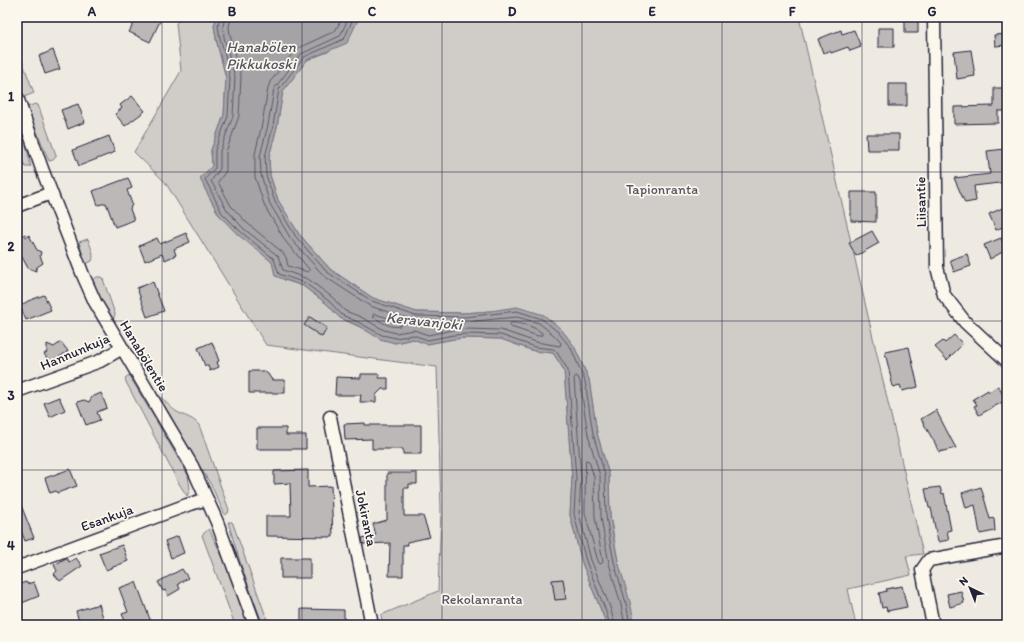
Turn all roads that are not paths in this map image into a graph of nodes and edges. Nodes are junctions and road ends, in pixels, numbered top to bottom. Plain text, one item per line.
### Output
1 (934, 17) edge
2 (17, 97) edge
3 (51, 193) junction
4 (17, 206) edge
5 (122, 348) junction
6 (1007, 361) edge
7 (17, 391) edge
8 (330, 417) dead end
9 (207, 499) junction
10 (1007, 546) edge
11 (17, 568) edge
12 (254, 625) edge
13 (372, 625) edge
14 (933, 625) edge

1 - 6 street, Liisantie
2 - 3 street, Hanabölentie
3 - 4 street
3 - 5 street, Hanabölentie
5 - 7 street, Hannunkuja
5 - 9 street, Hanabölentie
8 - 13 street, Jokiranta
9 - 11 street, Esankuja
9 - 12 street, Hanabölentie
10 - 14 street

